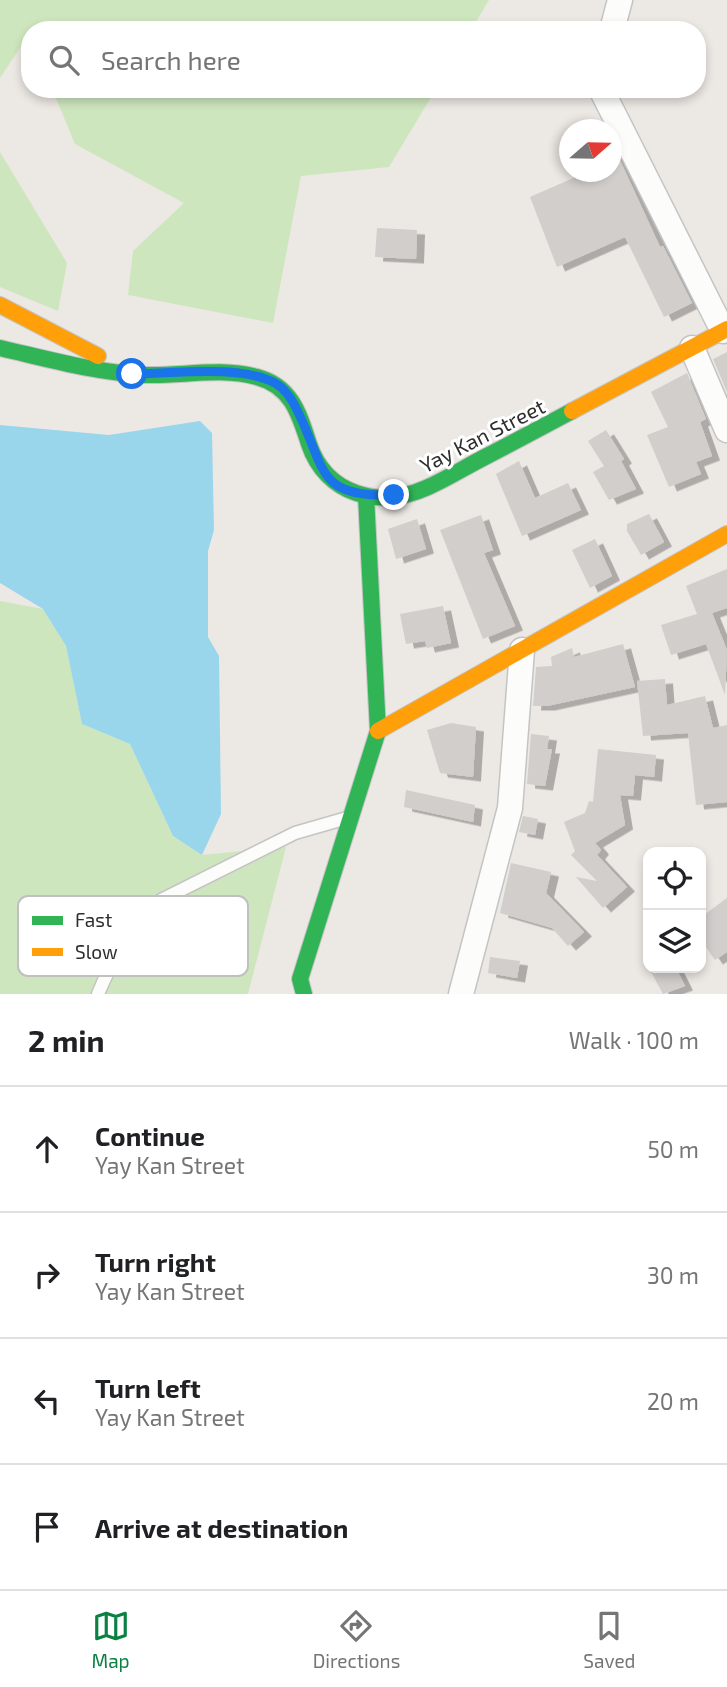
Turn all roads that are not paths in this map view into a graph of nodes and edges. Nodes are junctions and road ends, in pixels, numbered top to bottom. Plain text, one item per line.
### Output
1 (603, 0) edge
2 (620, 0) edge
3 (609, 21) edge
4 (614, 21) edge
5 (606, 98) edge
6 (0, 305) edge
7 (725, 330) edge
8 (0, 348) edge
9 (692, 348) junction
10 (132, 374) junction
11 (727, 430) edge
12 (366, 496) junction
13 (727, 534) edge
14 (522, 650) junction
15 (378, 731) junction
16 (351, 817) junction
17 (169, 896) edge
18 (106, 976) edge
19 (98, 994) edge
20 (303, 994) edge
21 (461, 994) edge

1 - 3 street
2 - 4 street
5 - 7 street
6 - 10 main road
7 - 9 main road, Yay Kan Street
8 - 10 main road, Yay Kan Street
9 - 11 street
9 - 12 main road, Yay Kan Street
10 - 12 main road, Yay Kan Street
12 - 15 main road
13 - 14 main road
14 - 15 main road
14 - 21 street
15 - 16 main road
16 - 17 lane
16 - 20 main road
18 - 19 lane

